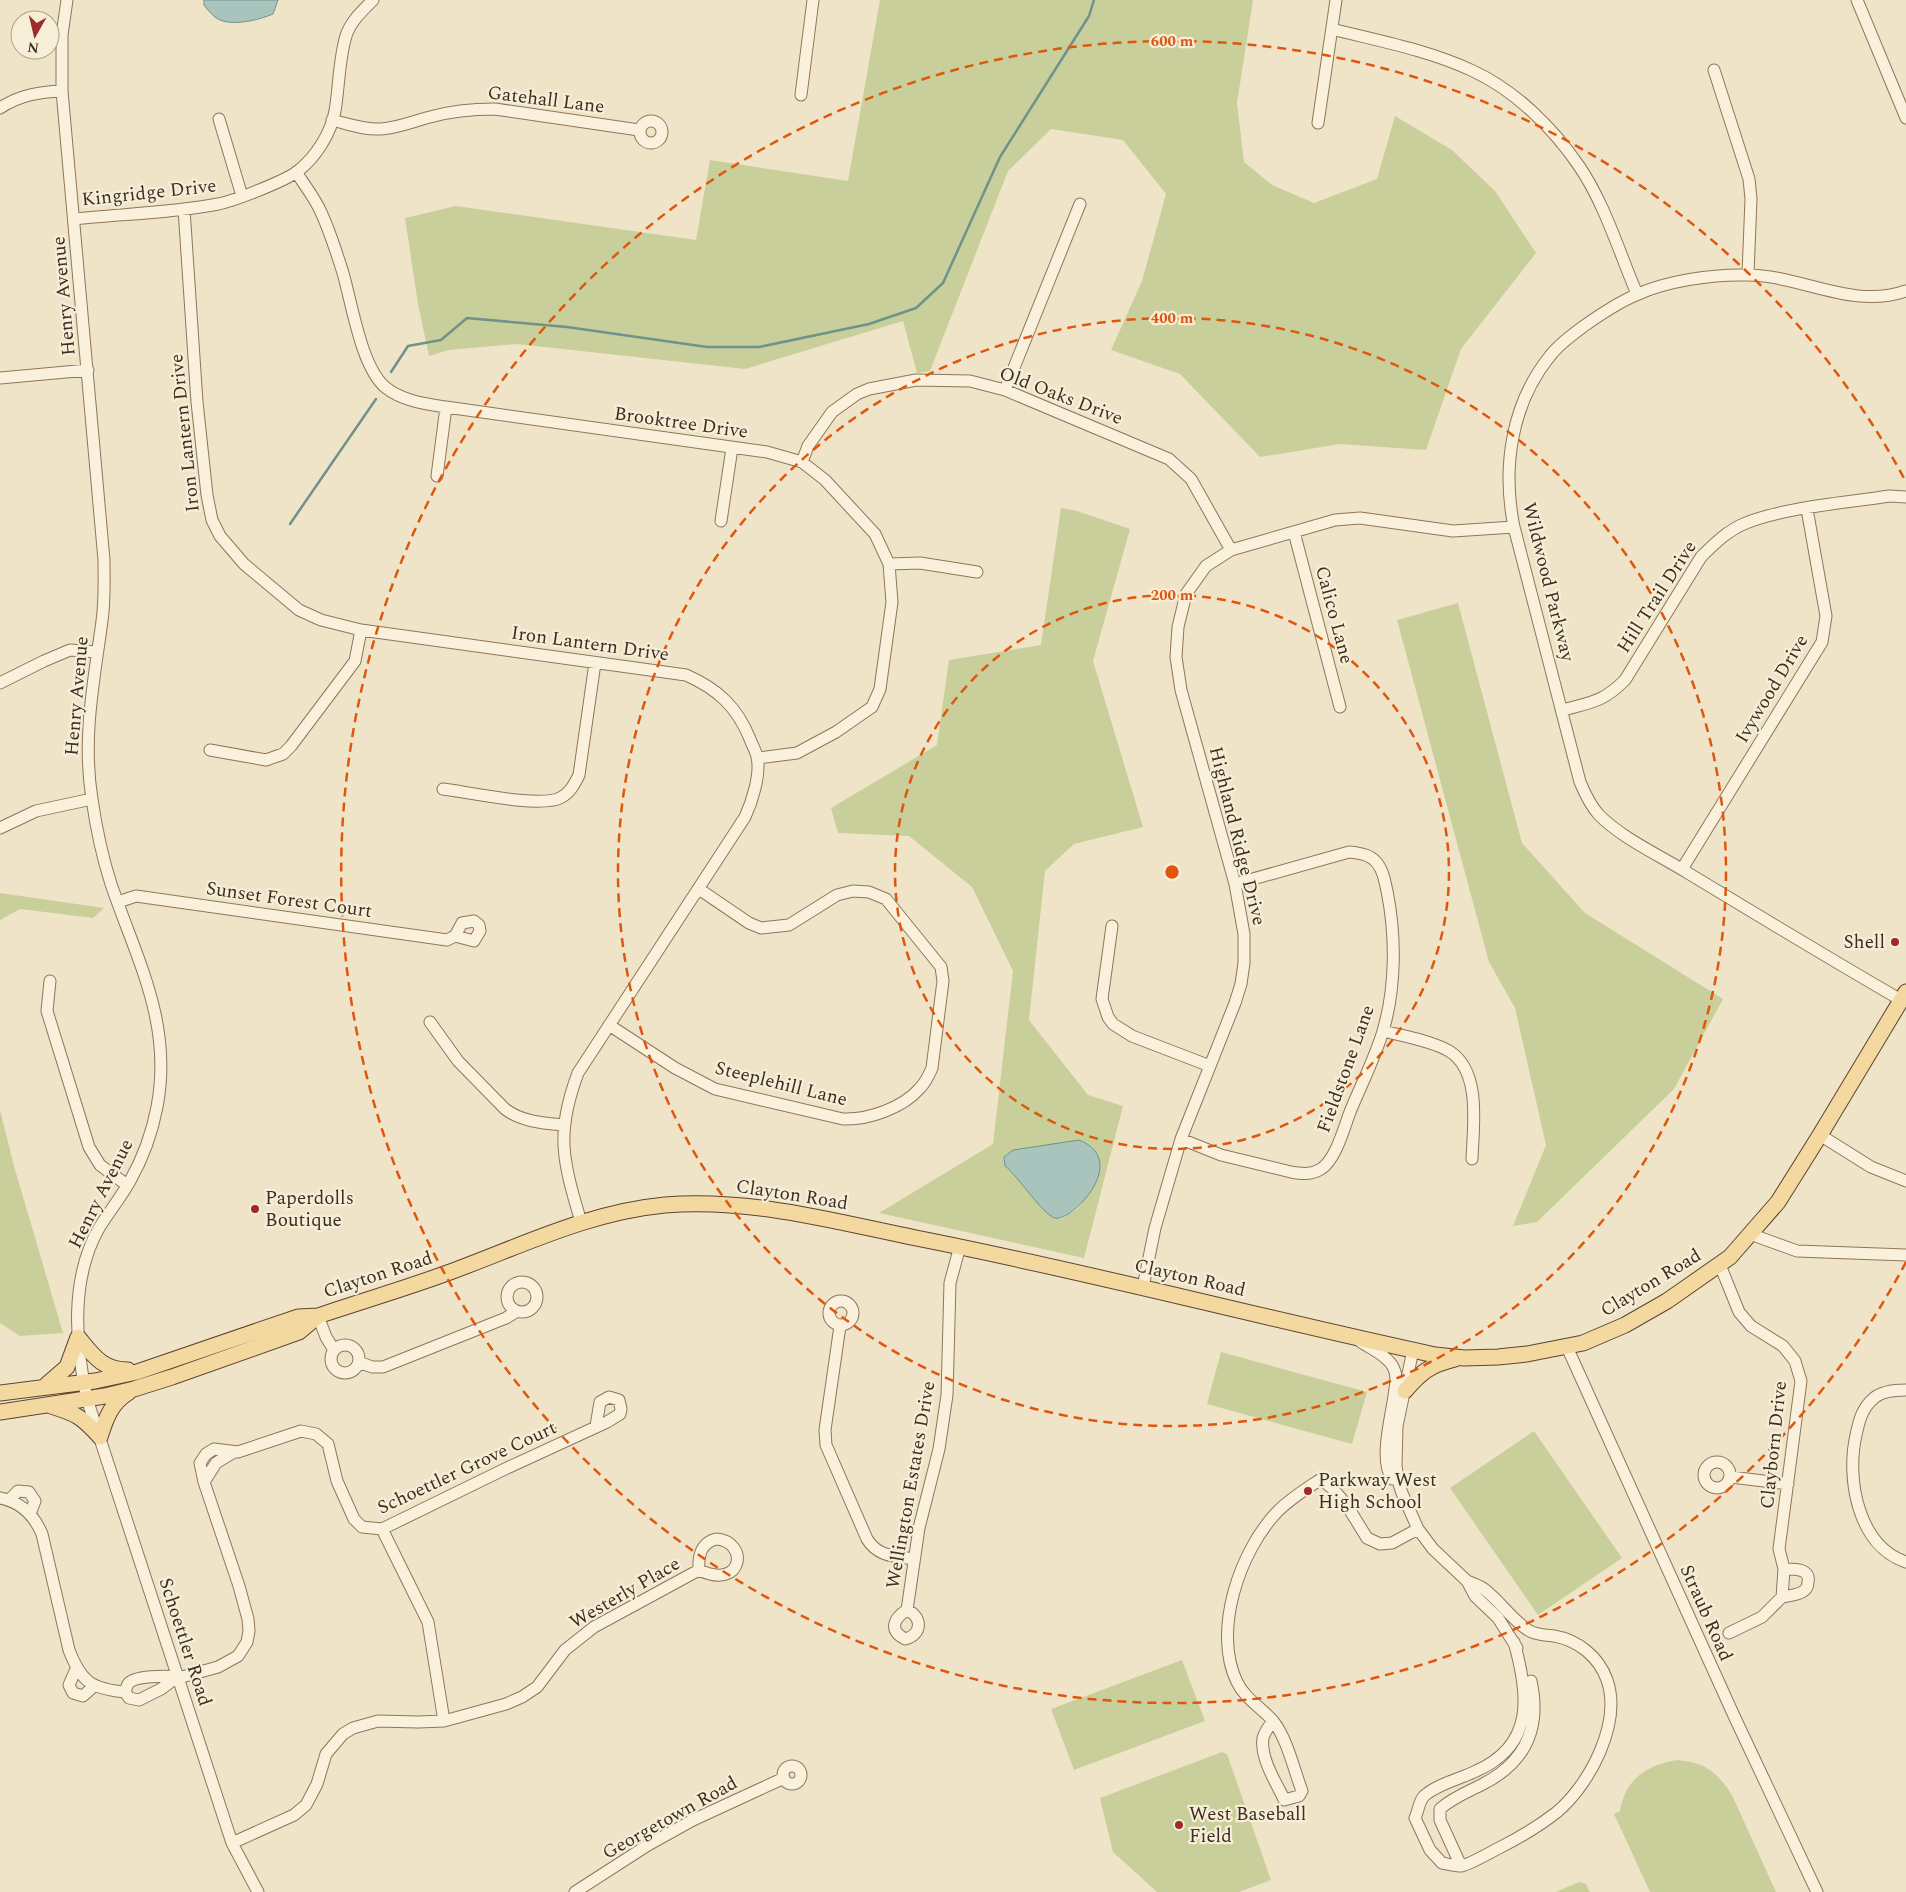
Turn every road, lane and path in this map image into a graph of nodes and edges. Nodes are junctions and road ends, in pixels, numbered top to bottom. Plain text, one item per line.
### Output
1 (66, 0) edge
2 (373, 0) edge
3 (810, 0) edge
4 (1336, 0) edge
5 (1857, 0) edge
6 (1332, 29) junction
7 (1714, 70) dead end
8 (62, 91) junction
9 (800, 95) dead end
10 (0, 108) edge
11 (1906, 118) edge
12 (219, 119) dead end
13 (332, 120) junction
14 (1318, 123) dead end
15 (639, 130) dead end
16 (296, 172) junction
17 (242, 196) junction
18 (1080, 204) dead end
19 (184, 210) junction
20 (74, 219) junction
21 (1748, 274) junction
22 (1906, 291) edge
23 (1637, 294) junction
24 (88, 370) junction
25 (0, 378) edge
26 (1005, 390) junction
27 (446, 407) junction
28 (732, 448) junction
29 (802, 462) junction
30 (437, 476) dead end
31 (1906, 497) edge
32 (1807, 509) junction
33 (721, 520) dead end
34 (1514, 527) junction
35 (1294, 532) junction
36 (1230, 550) junction
37 (888, 564) junction
38 (977, 572) dead end
39 (361, 630) junction
40 (97, 652) junction
41 (595, 663) junction
42 (0, 682) edge
43 (1340, 707) dead end
44 (1563, 710) junction
45 (210, 750) dead end
46 (758, 758) junction
47 (443, 788) dead end
48 (92, 799) junction
49 (0, 831) edge
50 (1682, 869) junction
51 (1235, 884) junction
52 (699, 889) junction
53 (118, 902) junction
54 (1112, 926) dead end
55 (455, 936) dead end
56 (50, 981) dead end
57 (1904, 996) edge
58 (430, 1022) dead end
59 (609, 1025) junction
60 (1383, 1031) junction
61 (1210, 1066) junction
62 (564, 1125) junction
63 (1820, 1135) junction
64 (1181, 1139) junction
65 (1472, 1159) dead end
66 (1906, 1181) edge
67 (128, 1185) junction
68 (581, 1222) junction
69 (1750, 1234) junction
70 (960, 1246) junction
71 (1906, 1255) edge
72 (1720, 1264) junction
73 (1143, 1287) junction
74 (517, 1311) dead end
75 (318, 1316) junction
76 (840, 1326) dead end
77 (1353, 1336) junction
78 (78, 1337) junction
79 (1567, 1347) junction
80 (334, 1350) junction
81 (1413, 1350) junction
82 (1463, 1358) junction
83 (359, 1362) junction
84 (137, 1372) junction
85 (84, 1383) junction
86 (44, 1387) junction
87 (134, 1389) junction
88 (1906, 1390) edge
89 (1405, 1391) junction
90 (0, 1393) edge
91 (87, 1398) junction
92 (47, 1405) junction
93 (0, 1412) edge
94 (596, 1426) dead end
95 (100, 1437) junction
96 (1731, 1477) dead end
97 (1788, 1484) junction
98 (1402, 1493) junction
99 (4, 1499) edge
100 (30, 1514) junction
101 (382, 1529) junction
102 (1418, 1529) junction
103 (914, 1560) junction
104 (1906, 1562) edge
105 (1784, 1569) junction
106 (699, 1570) dead end
107 (1467, 1581) junction
108 (1782, 1597) junction
109 (907, 1610) dead end
110 (1729, 1633) dead end
111 (1514, 1642) junction
112 (76, 1669) junction
113 (178, 1677) junction
114 (94, 1686) junction
115 (125, 1692) junction
116 (444, 1721) junction
117 (1273, 1721) junction
118 (784, 1778) dead end
119 (232, 1843) junction
120 (1461, 1866) junction
121 (258, 1892) edge
122 (575, 1892) edge
123 (1817, 1892) edge

1 - 8 street, Henry Avenue
2 - 13 street, Kingridge Drive
3 - 9 street
4 - 6 street
5 - 11 street
6 - 14 street
6 - 23 street
7 - 21 street
8 - 10 street
8 - 20 street, Henry Avenue
12 - 17 street
13 - 15 street, Gatehall Lane
13 - 16 street, Kingridge Drive
16 - 17 street, Kingridge Drive
16 - 27 street, Brooktree Drive
17 - 19 street, Kingridge Drive
18 - 26 street
19 - 20 street, Kingridge Drive
19 - 39 street, Iron Lantern Drive
20 - 24 street, Henry Avenue
21 - 22 street, Wildwood Parkway
21 - 23 street, Wildwood Parkway
23 - 34 street, Wildwood Parkway
24 - 25 street
24 - 40 street, Henry Avenue
26 - 29 street, Old Oaks Drive
26 - 36 street, Old Oaks Drive
27 - 28 street, Brooktree Drive
27 - 30 street
28 - 29 street, Brooktree Drive
28 - 33 street
29 - 37 street, Brooktree Drive
31 - 32 street, Hill Trail Drive
32 - 44 street, Hill Trail Drive
32 - 50 street, Ivywood Drive
34 - 35 street, Highland Ridge Drive
34 - 44 street, Wildwood Parkway
35 - 36 street, Highland Ridge Drive
35 - 43 street, Calico Lane
36 - 51 street, Highland Ridge Drive
37 - 38 street
37 - 46 street, Brooktree Drive
39 - 41 street, Iron Lantern Drive
39 - 45 street
40 - 42 street
40 - 48 street, Henry Avenue
41 - 46 street, Iron Lantern Drive
41 - 47 street
44 - 50 street, Wildwood Parkway
46 - 52 street, Iron Lantern Drive
48 - 49 street
48 - 53 street, Henry Avenue
50 - 57 street, Wildwood Parkway
51 - 60 street, Fieldstone Lane
51 - 61 street, Highland Ridge Drive
52 - 59 street, Iron Lantern Drive
52 - 59 street, Steeplehill Lane
53 - 55 street, Sunset Forest Court
53 - 67 street, Henry Avenue
54 - 61 street
56 - 67 street
57 - 63 main road, Clayton Road
58 - 62 street
59 - 62 street, Iron Lantern Drive
60 - 64 street, Fieldstone Lane
60 - 65 street
61 - 64 street, Highland Ridge Drive
62 - 68 street, Iron Lantern Drive
63 - 66 street
63 - 69 main road, Clayton Road
64 - 73 street, Highland Ridge Drive
67 - 78 street, Henry Avenue
68 - 70 main road, Clayton Road
68 - 75 main road, Clayton Road
69 - 71 street
69 - 72 main road, Clayton Road
70 - 73 main road, Clayton Road
70 - 103 street, Wellington Estates Drive
72 - 79 main road, Clayton Road
72 - 97 street, Clayborn Drive
73 - 77 main road, Clayton Road
74 - 83 street
75 - 80 street
75 - 84 main road, Clayton Road
75 - 87 main road, Clayton Road
76 - 103 street
77 - 81 main road, Clayton Road
77 - 98 street
78 - 84 main road
78 - 85 street, Henry Avenue
78 - 86 main road
79 - 82 main road, Clayton Road
79 - 123 street, Straub Road
80 - 83 street
80 - 83 street
81 - 82 main road, Clayton Road
81 - 89 street
82 - 89 main road
84 - 85 main road, Clayton Road
85 - 86 main road, Clayton Road
85 - 91 street, Henry Avenue
86 - 90 main road, Clayton Road
87 - 91 main road, Clayton Road
87 - 95 main road
88 - 104 street
89 - 98 street
91 - 92 main road, Clayton Road
91 - 95 street, Schoettler Road
92 - 93 main road, Clayton Road
92 - 95 main road
94 - 101 street, Schoettler Grove Court
95 - 113 street, Schoettler Road
96 - 97 street
97 - 105 street, Clayborn Drive
98 - 102 street
99 - 100 street
99 - 100 street
100 - 112 street
101 - 113 street, Schoettler Grove Court
101 - 116 street
102 - 107 street
102 - 117 street
103 - 109 street, Wellington Estates Drive
105 - 108 street, Clayborn Drive
105 - 108 street
106 - 116 street, Westerly Place
107 - 111 street
107 - 120 street
108 - 110 street
111 - 120 street
111 - 120 street
112 - 114 street
112 - 114 street
113 - 115 street
113 - 115 street
113 - 119 street, Schoettler Road
114 - 115 street
116 - 119 street, Westerly Place
117 - 117 street
118 - 122 street, Georgetown Road
119 - 121 street, Schoettler Road

